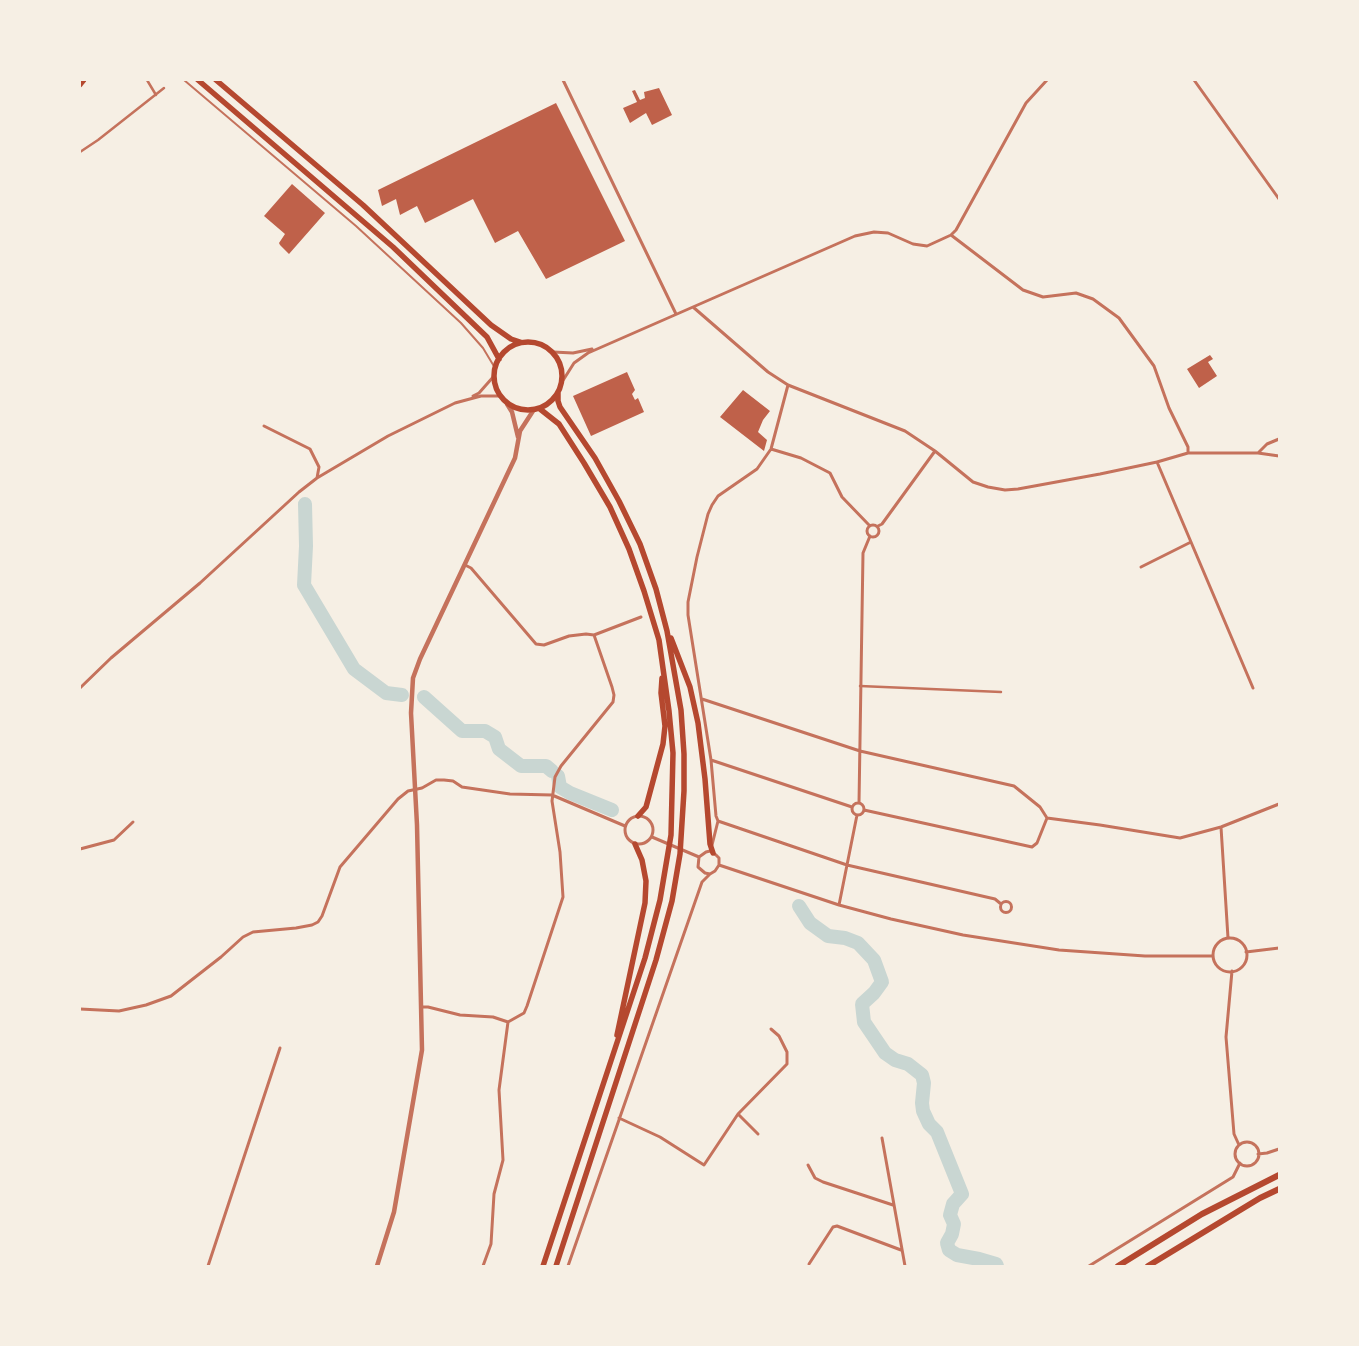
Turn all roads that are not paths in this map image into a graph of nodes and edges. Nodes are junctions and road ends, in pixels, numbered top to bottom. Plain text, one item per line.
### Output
1 (84, 80) edge
2 (147, 80) edge
3 (184, 80) edge
4 (198, 80) edge
5 (216, 80) edge
6 (563, 80) edge
7 (1047, 80) edge
8 (1194, 80) edge
9 (80, 85) edge
10 (164, 88) dead end
11 (156, 94) junction
12 (80, 152) edge
13 (1279, 199) edge
14 (951, 235) junction
15 (693, 307) junction
16 (676, 314) junction
17 (520, 342) junction
18 (598, 348) junction
19 (553, 352) junction
20 (499, 359) junction
21 (495, 368) junction
22 (494, 376) junction
23 (562, 382) junction
24 (788, 385) junction
25 (558, 392) junction
26 (499, 396) junction
27 (471, 398) junction
28 (507, 404) junction
29 (536, 410) junction
30 (264, 426) dead end
31 (518, 438) junction
32 (1279, 439) edge
33 (770, 450) junction
34 (935, 451) junction
35 (1188, 453) junction
36 (1258, 453) junction
37 (1279, 456) edge
38 (1157, 462) junction
39 (317, 478) junction
40 (870, 525) junction
41 (878, 526) junction
42 (870, 536) junction
43 (1191, 542) junction
44 (464, 564) junction
45 (1141, 567) dead end
46 (642, 618) dead end
47 (667, 631) junction
48 (594, 635) junction
49 (663, 666) junction
50 (860, 686) junction
51 (80, 688) edge
52 (1253, 688) dead end
53 (1002, 692) dead end
54 (702, 699) junction
55 (860, 751) junction
56 (711, 760) junction
57 (415, 789) junction
58 (552, 795) junction
59 (859, 803) junction
60 (1279, 804) edge
61 (852, 807) junction
62 (864, 810) junction
63 (857, 815) junction
64 (638, 816) junction
65 (1047, 818) junction
66 (718, 821) junction
67 (133, 822) dead end
68 (625, 826) junction
69 (1221, 827) junction
70 (652, 837) junction
71 (635, 844) junction
72 (80, 849) edge
73 (712, 850) junction
74 (699, 857) junction
75 (719, 865) junction
76 (847, 866) junction
77 (710, 874) junction
78 (1001, 904) dead end
79 (839, 905) junction
80 (1228, 938) junction
81 (1279, 948) edge
82 (1246, 952) junction
83 (1213, 956) junction
84 (1232, 971) junction
85 (421, 1007) junction
86 (80, 1009) edge
87 (508, 1022) junction
88 (771, 1029) dead end
89 (280, 1048) dead end
90 (613, 1056) junction
91 (738, 1114) junction
92 (619, 1118) junction
93 (758, 1134) dead end
94 (882, 1138) dead end
95 (1239, 1145) junction
96 (1279, 1149) edge
97 (1258, 1154) junction
98 (1240, 1163) junction
99 (808, 1165) dead end
100 (1279, 1175) edge
101 (1279, 1189) edge
102 (893, 1205) junction
103 (901, 1251) junction
104 (810, 1264) dead end
105 (208, 1266) edge
106 (377, 1266) edge
107 (483, 1266) edge
108 (543, 1266) edge
109 (556, 1266) edge
110 (568, 1266) edge
111 (905, 1266) edge
112 (1089, 1266) edge
113 (1118, 1266) edge
114 (1148, 1266) edge

1 - 9 main road
2 - 11 street
3 - 21 lane
4 - 20 highway
5 - 17 highway
6 - 16 street
7 - 14 street
8 - 13 street
10 - 11 street
11 - 12 street
14 - 15 street
14 - 35 street
15 - 16 street
15 - 24 street
16 - 18 street
17 - 19 highway
17 - 20 highway
18 - 19 street
18 - 23 street
19 - 23 highway
20 - 21 highway
21 - 22 highway
22 - 26 highway
22 - 27 street
23 - 25 highway
24 - 33 street
24 - 34 street
25 - 29 highway
25 - 47 highway
26 - 27 street
26 - 28 highway
27 - 39 street
28 - 29 highway
28 - 31 street
29 - 31 street
29 - 49 highway
30 - 39 street
31 - 44 street
32 - 36 street
33 - 40 street
33 - 54 street
34 - 38 street
34 - 41 street
35 - 36 street
35 - 38 street
36 - 37 street
38 - 43 street
39 - 51 street
40 - 41 street
40 - 42 street
41 - 42 street
42 - 50 street
43 - 45 street
43 - 52 street
44 - 48 street
44 - 57 street
46 - 48 street
47 - 73 highway
47 - 109 highway
48 - 58 street
49 - 64 highway
49 - 90 highway
50 - 53 street
50 - 55 street
54 - 55 street
54 - 56 street
55 - 59 street
55 - 65 street
56 - 61 street
56 - 66 street
57 - 58 street
57 - 85 street
57 - 86 street
58 - 68 street
58 - 87 street
59 - 61 street
59 - 62 street
60 - 69 street
61 - 63 street
62 - 63 street
62 - 65 street
63 - 76 street
64 - 68 street
64 - 70 street
65 - 69 street
66 - 73 street
66 - 76 street
67 - 72 street
68 - 71 street
69 - 80 street
70 - 71 street
70 - 74 street
71 - 90 highway
73 - 74 street
73 - 75 street
74 - 77 street
75 - 77 street
75 - 79 street
76 - 78 street
76 - 79 street
77 - 92 street
79 - 83 street
80 - 82 street
80 - 83 street
81 - 82 street
82 - 84 street
83 - 84 street
84 - 95 street
85 - 87 street
85 - 106 street
87 - 107 street
88 - 91 street
89 - 105 street
90 - 108 highway
91 - 92 street
91 - 93 street
92 - 110 street
94 - 102 street
95 - 97 street
95 - 98 street
96 - 97 street
97 - 98 street
98 - 112 street
99 - 102 street
100 - 113 highway
101 - 114 highway
102 - 103 street
103 - 104 street
103 - 111 street

